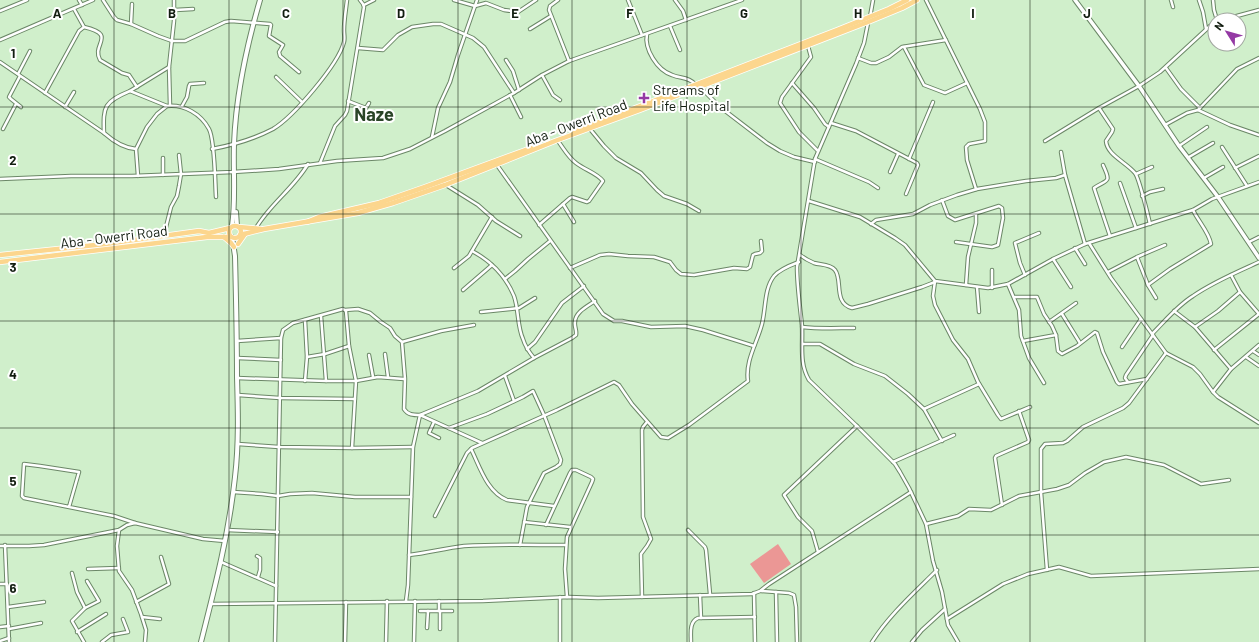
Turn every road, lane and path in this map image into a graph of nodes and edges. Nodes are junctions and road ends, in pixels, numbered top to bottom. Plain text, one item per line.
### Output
1 (27, 0) edge
2 (79, 0) edge
3 (93, 0) edge
4 (103, 0) edge
5 (174, 0) edge
6 (260, 0) edge
7 (346, 0) edge
8 (360, 0) edge
9 (374, 0) edge
10 (454, 0) edge
11 (477, 0) edge
12 (536, 0) edge
13 (558, 0) edge
14 (628, 0) edge
15 (675, 0) edge
16 (742, 0) edge
17 (873, 0) edge
18 (908, 0) edge
19 (917, 0) edge
20 (926, 0) edge
21 (1076, 0) edge
22 (1171, 0) edge
23 (1199, 0) edge
24 (1213, 0) edge
25 (484, 1) edge
26 (132, 4) dead end
27 (82, 5) junction
28 (364, 5) junction
29 (475, 6) junction
30 (1173, 7) dead end
31 (74, 8) junction
32 (192, 9) dead end
33 (175, 10) junction
34 (1258, 10) edge
35 (0, 11) edge
36 (1215, 12) edge
37 (1247, 13) edge
38 (1259, 15) edge
39 (551, 16) junction
40 (870, 17) junction
41 (686, 20) junction
42 (253, 22) junction
43 (868, 22) junction
44 (132, 24) junction
45 (670, 26) junction
46 (84, 27) junction
47 (530, 29) dead end
48 (1206, 30) joint
49 (647, 33) junction
50 (465, 34) junction
51 (642, 35) junction
52 (0, 40) edge
53 (946, 40) junction
54 (172, 41) junction
55 (808, 46) junction
56 (904, 47) junction
57 (358, 48) junction
58 (680, 50) dead end
59 (30, 51) dead end
60 (858, 58) junction
61 (1259, 58) edge
62 (506, 60) dead end
63 (0, 62) edge
64 (569, 62) junction
65 (169, 67) junction
66 (1166, 68) junction
67 (299, 72) dead end
68 (19, 75) junction
69 (542, 75) junction
70 (276, 77) dead end
71 (204, 83) dead end
72 (792, 83) junction
73 (967, 83) junction
74 (697, 86) junction
75 (1138, 86) junction
76 (137, 87) junction
77 (519, 90) junction
78 (130, 91) junction
79 (74, 92) dead end
80 (45, 93) junction
81 (514, 93) junction
82 (510, 95) junction
83 (560, 100) dead end
84 (302, 102) junction
85 (348, 102) junction
86 (933, 102) dead end
87 (369, 103) dead end
88 (16, 104) junction
89 (169, 106) junction
90 (182, 106) junction
91 (22, 107) dead end
92 (65, 107) junction
93 (1099, 108) junction
94 (1199, 109) junction
95 (521, 117) dead end
96 (831, 123) junction
97 (1165, 126) junction
98 (829, 127) junction
99 (1208, 127) dead end
100 (3, 129) dead end
101 (590, 129) junction
102 (104, 133) junction
103 (1259, 135) edge
104 (432, 138) junction
105 (558, 140) junction
106 (1045, 141) dead end
107 (1212, 143) dead end
108 (234, 144) junction
109 (1179, 146) junction
110 (1222, 147) dead end
111 (136, 149) junction
112 (212, 149) junction
113 (818, 150) junction
114 (1061, 152) dead end
115 (179, 154) dead end
116 (898, 154) junction
117 (1259, 156) edge
118 (163, 158) dead end
119 (1189, 158) junction
120 (909, 159) junction
121 (815, 160) junction
122 (320, 163) junction
123 (308, 164) junction
124 (496, 164) junction
125 (1103, 165) dead end
126 (1152, 167) dead end
127 (1223, 167) dead end
128 (1235, 168) junction
129 (214, 172) junction
130 (233, 172) junction
131 (890, 172) dead end
132 (181, 174) junction
133 (1136, 174) junction
134 (163, 175) junction
135 (1065, 175) junction
136 (138, 176) junction
137 (1204, 178) junction
138 (0, 179) edge
139 (1120, 182) dead end
140 (1259, 182) edge
141 (446, 185) junction
142 (1247, 186) junction
143 (878, 188) dead end
144 (976, 189) junction
145 (1163, 189) dead end
146 (906, 194) dead end
147 (1142, 196) junction
148 (216, 197) dead end
149 (1218, 197) junction
150 (233, 198) junction
151 (942, 200) junction
152 (808, 201) junction
153 (563, 204) junction
154 (1193, 210) junction
155 (699, 211) dead end
156 (976, 214) junction
157 (492, 217) junction
158 (574, 222) dead end
159 (304, 224) junction
160 (871, 224) junction
161 (1150, 224) junction
162 (539, 225) junction
163 (238, 226) junction
164 (231, 227) junction
165 (256, 228) junction
166 (1136, 228) junction
167 (264, 229) junction
168 (1039, 233) dead end
169 (241, 235) junction
170 (164, 236) junction
171 (218, 236) junction
172 (520, 236) dead end
173 (1110, 236) junction
174 (232, 237) junction
175 (1259, 238) edge
176 (550, 241) junction
177 (762, 241) dead end
178 (956, 242) dead end
179 (1249, 242) junction
180 (1089, 243) junction
181 (971, 244) junction
182 (1085, 244) junction
183 (1165, 245) dead end
184 (236, 246) junction
185 (1075, 248) junction
186 (472, 251) junction
187 (47, 253) junction
188 (800, 255) junction
189 (0, 256) edge
190 (1137, 257) junction
191 (1259, 258) edge
192 (1053, 259) junction
193 (0, 262) edge
194 (799, 262) junction
195 (1259, 262) edge
196 (1085, 264) dead end
197 (492, 265) junction
198 (454, 268) dead end
199 (570, 268) junction
200 (992, 270) dead end
201 (1108, 272) junction
202 (1026, 275) junction
203 (1231, 275) junction
204 (504, 279) junction
205 (935, 281) junction
206 (1008, 284) junction
207 (966, 285) junction
208 (1148, 285) junction
209 (584, 286) junction
210 (977, 286) junction
211 (1071, 287) dead end
212 (992, 288) junction
213 (463, 290) dead end
214 (1240, 292) junction
215 (1015, 297) junction
216 (535, 298) dead end
217 (1156, 298) dead end
218 (595, 301) junction
219 (1076, 303) dead end
220 (517, 308) junction
221 (345, 310) junction
222 (1174, 311) junction
223 (481, 312) dead end
224 (978, 312) dead end
225 (1062, 314) junction
226 (1259, 314) edge
227 (321, 316) junction
228 (1141, 319) junction
229 (306, 320) junction
230 (1049, 322) junction
231 (474, 325) dead end
232 (802, 327) junction
233 (1195, 327) junction
234 (854, 328) dead end
235 (1056, 335) junction
236 (1153, 335) junction
237 (281, 338) junction
238 (237, 341) junction
239 (1023, 341) junction
240 (402, 342) junction
241 (1080, 343) junction
242 (802, 344) junction
243 (1259, 345) edge
244 (349, 346) junction
245 (754, 346) junction
246 (1122, 347) dead end
247 (527, 349) junction
248 (1214, 350) junction
249 (1253, 350) junction
250 (1166, 353) junction
251 (325, 354) junction
252 (385, 354) dead end
253 (369, 355) dead end
254 (1259, 355) edge
255 (307, 357) junction
256 (1246, 357) junction
257 (237, 358) junction
258 (534, 358) junction
259 (281, 360) junction
260 (1259, 366) edge
261 (1231, 370) junction
262 (505, 376) junction
263 (372, 377) junction
264 (388, 377) junction
265 (238, 378) junction
266 (404, 378) junction
267 (1147, 379) junction
268 (281, 380) junction
269 (305, 381) junction
270 (356, 381) junction
271 (326, 382) junction
272 (1128, 382) junction
273 (1044, 383) dead end
274 (979, 384) junction
275 (1213, 392) junction
276 (238, 395) junction
277 (280, 398) junction
278 (355, 399) junction
279 (514, 401) junction
280 (1030, 407) dead end
281 (924, 409) junction
282 (1019, 412) junction
283 (420, 415) junction
284 (544, 415) junction
285 (434, 422) junction
286 (647, 422) junction
287 (1259, 423) edge
288 (857, 426) junction
289 (450, 428) junction
290 (954, 435) dead end
291 (439, 438) dead end
292 (942, 441) junction
293 (483, 443) junction
294 (238, 444) junction
295 (279, 447) junction
296 (413, 447) junction
297 (352, 448) junction
298 (471, 449) junction
299 (893, 462) junction
300 (1228, 480) dead end
301 (233, 492) junction
302 (911, 492) junction
303 (1042, 492) junction
304 (278, 496) junction
305 (411, 497) junction
306 (530, 502) junction
307 (1002, 505) junction
308 (554, 506) junction
309 (69, 507) junction
310 (435, 516) dead end
311 (524, 522) junction
312 (135, 523) junction
313 (926, 524) junction
314 (546, 525) junction
315 (570, 527) junction
316 (119, 530) junction
317 (228, 530) junction
318 (688, 530) dead end
319 (278, 532) junction
320 (225, 541) junction
321 (565, 544) junction
322 (5, 545) junction
323 (520, 545) junction
324 (0, 546) edge
325 (818, 552) junction
326 (409, 555) junction
327 (257, 556) dead end
328 (161, 557) dead end
329 (221, 562) junction
330 (119, 568) junction
331 (88, 569) dead end
332 (1259, 569) edge
333 (937, 570) junction
334 (1047, 570) junction
335 (72, 573) dead end
336 (258, 577) junction
337 (87, 581) dead end
338 (0, 584) edge
339 (7, 584) junction
340 (276, 586) junction
341 (760, 591) junction
342 (776, 592) junction
343 (754, 593) junction
344 (710, 594) junction
345 (700, 595) junction
346 (560, 597) junction
347 (567, 597) junction
348 (642, 597) junction
349 (406, 601) junction
350 (415, 601) junction
351 (439, 601) junction
352 (44, 602) dead end
353 (136, 602) junction
354 (346, 602) junction
355 (387, 602) junction
356 (211, 604) junction
357 (275, 604) junction
358 (8, 607) junction
359 (85, 608) junction
360 (420, 610) dead end
361 (946, 610) junction
362 (428, 611) junction
363 (440, 611) junction
364 (452, 611) dead end
365 (106, 614) dead end
366 (142, 617) junction
367 (755, 617) junction
368 (701, 618) junction
369 (947, 619) junction
370 (122, 620) dead end
371 (160, 620) dead end
372 (41, 623) dead end
373 (0, 627) edge
374 (9, 628) junction
375 (428, 628) dead end
376 (440, 629) dead end
377 (77, 632) junction
378 (9, 638) junction
379 (0, 641) edge
380 (9, 642) edge
381 (84, 642) edge
382 (102, 642) edge
383 (145, 642) edge
384 (200, 642) edge
385 (275, 642) edge
386 (345, 642) edge
387 (386, 642) edge
388 (414, 642) edge
389 (560, 642) edge
390 (691, 642) edge
391 (755, 642) edge
392 (777, 642) edge
393 (797, 642) edge
394 (872, 642) edge
395 (912, 642) edge
396 (958, 642) edge

1 - 35 street
2 - 27 street
3 - 27 street
4 - 44 street
5 - 33 street
6 - 42 main road
7 - 84 street
8 - 28 street
9 - 28 street
10 - 29 street
11 - 29 street
12 - 25 street
13 - 39 street
14 - 51 street
15 - 41 street
16 - 41 street
17 - 40 street
18 - 40 highway, Aba - Owerri Road
19 - 43 highway, Aba - Owerri Road
20 - 53 street
21 - 75 street
22 - 30 street
23 - 48 street
24 - 36 street
25 - 29 street
26 - 44 street
27 - 31 street
28 - 57 street
29 - 50 street
31 - 46 street
31 - 52 street
32 - 33 street
33 - 54 street
34 - 37 street
34 - 38 street
39 - 47 street
39 - 64 street
40 - 74 highway, Aba - Owerri Road
41 - 45 street
42 - 54 street
42 - 67 street
42 - 108 main road
43 - 55 highway, Aba - Owerri Road
43 - 60 street
44 - 54 street
45 - 49 street
45 - 58 street
46 - 76 street
46 - 80 street
48 - 66 street
49 - 51 street
49 - 74 street
50 - 57 street
50 - 81 street
50 - 104 street
51 - 64 street
53 - 56 street
53 - 73 street
54 - 65 street
55 - 72 street
55 - 74 highway, Aba - Owerri Road
56 - 60 street
56 - 73 street
57 - 85 street
59 - 68 street
60 - 96 street
61 - 94 street
62 - 77 street
63 - 68 street
64 - 69 street
65 - 76 street
65 - 89 street
66 - 75 street
66 - 94 street
68 - 80 street
68 - 88 street
69 - 77 street
69 - 83 street
70 - 84 street
71 - 90 street
72 - 98 street
72 - 113 street
73 - 144 street
74 - 101 highway, Aba - Owerri Road
74 - 121 street
74 - 159 highway, Aba - Owerri Road
75 - 93 street
75 - 97 street
76 - 78 street
77 - 81 street
78 - 89 street
78 - 102 street
79 - 92 street
80 - 92 street
81 - 82 street
82 - 95 street
82 - 104 street
84 - 108 street
85 - 87 street
85 - 122 street
86 - 120 street
88 - 91 street
88 - 100 street
89 - 90 street
89 - 111 street
90 - 112 street
92 - 102 street
93 - 106 street
93 - 133 street
94 - 97 street
94 - 103 street
96 - 98 street
96 - 116 street
97 - 109 street
98 - 113 street
99 - 109 street
101 - 105 highway, Aba - Owerri Road
101 - 155 street
102 - 111 street
104 - 122 street
105 - 124 highway, Aba - Owerri Road
105 - 153 street
107 - 119 street
108 - 112 street
108 - 130 main road
109 - 119 street
110 - 128 street
111 - 136 street
112 - 129 street
113 - 121 street
114 - 135 street
115 - 132 street
116 - 120 street
116 - 131 street
117 - 128 street
118 - 134 street
119 - 137 street
120 - 146 street
121 - 143 street
121 - 152 street
122 - 123 street
123 - 130 street
123 - 165 street
124 - 141 highway, Aba - Owerri Road
124 - 162 street
125 - 173 street
126 - 133 street
127 - 137 street
128 - 142 street
129 - 130 street
129 - 132 street
129 - 148 street
130 - 150 main road
132 - 134 street
132 - 170 street
133 - 147 street
134 - 136 street
135 - 144 street
135 - 182 street
136 - 138 street
137 - 149 street
139 - 166 street
140 - 142 street
141 - 157 street
141 - 159 highway, Aba - Owerri Road
142 - 149 street
144 - 151 street
145 - 147 street
147 - 161 street
149 - 154 street
149 - 179 street
150 - 163 main road
150 - 164 main road
151 - 156 street
151 - 160 street
152 - 160 street
152 - 188 street
153 - 158 street
153 - 162 street
154 - 161 street
154 - 208 street
156 - 181 street
156 - 181 street
157 - 172 street
157 - 186 street
159 - 167 highway, Aba - Owerri Road
160 - 205 street
161 - 166 street
162 - 176 street
163 - 164 highway, Aba - Owerri Road
163 - 165 highway, Aba - Owerri Road
163 - 169 highway
164 - 170 highway, Aba - Owerri Road
164 - 174 highway
165 - 167 highway, Aba - Owerri Road
166 - 173 street
167 - 169 highway, Aba - Owerri Road
168 - 202 street
169 - 174 highway, Aba - Owerri Road
169 - 184 highway
170 - 187 highway, Aba - Owerri Road
171 - 174 highway, Aba - Owerri Road
171 - 184 highway
171 - 187 highway, Aba - Owerri Road
173 - 180 street
174 - 184 main road
175 - 179 street
176 - 199 street
176 - 204 street
177 - 199 street
178 - 181 street
179 - 191 street
180 - 182 street
180 - 201 street
181 - 207 street
182 - 185 street
183 - 190 street
184 - 238 main road
185 - 192 street
185 - 196 street
186 - 197 street
186 - 198 street
187 - 189 highway, Aba - Owerri Road
187 - 193 highway, Aba - Owerri Road
188 - 194 street
188 - 205 street
190 - 201 street
190 - 208 street
192 - 202 street
192 - 211 street
194 - 232 street
194 - 245 street
195 - 203 street
197 - 204 street
197 - 213 street
199 - 209 street
200 - 212 street
201 - 228 street
202 - 206 street
203 - 214 street
203 - 222 street
204 - 220 street
205 - 207 street
205 - 274 street
206 - 212 street
206 - 215 street
207 - 210 street
208 - 217 street
209 - 218 street
209 - 247 street
210 - 212 street
210 - 224 street
214 - 226 street
214 - 233 street
215 - 230 street
215 - 239 street
216 - 220 street
218 - 245 street
218 - 258 street
219 - 225 street
220 - 223 street
220 - 247 street
221 - 227 street
221 - 240 street
221 - 244 street
222 - 233 street
222 - 236 street
225 - 230 street
225 - 241 street
226 - 248 street
227 - 229 street
227 - 251 street
228 - 236 street
228 - 246 street
229 - 237 street
229 - 255 street
230 - 235 street
231 - 240 street
232 - 234 street
232 - 242 street
233 - 248 street
235 - 239 street
235 - 241 street
236 - 250 street
236 - 272 street
237 - 238 street
237 - 259 street
238 - 257 main road
239 - 273 street
240 - 266 street
241 - 272 street
242 - 281 street
242 - 288 street
243 - 249 street
244 - 251 street
244 - 270 street
245 - 286 street
247 - 258 street
248 - 261 street
249 - 254 street
249 - 256 street
250 - 267 street
250 - 275 street
251 - 255 street
251 - 271 street
252 - 264 street
253 - 263 street
255 - 269 street
256 - 260 street
256 - 261 street
257 - 259 street
257 - 265 main road
258 - 262 street
259 - 268 street
261 - 275 street
262 - 279 street
262 - 283 street
263 - 264 street
263 - 270 street
264 - 266 street
265 - 268 street
265 - 276 main road
266 - 283 street
267 - 272 street
267 - 303 street
268 - 269 street
268 - 277 street
269 - 271 street
270 - 271 street
270 - 278 street
274 - 281 street
274 - 282 street
275 - 287 street
276 - 277 street
276 - 294 main road
277 - 278 street
277 - 295 street
278 - 297 street
279 - 284 street
279 - 289 street
280 - 282 street
281 - 292 street
282 - 307 street
283 - 285 street
283 - 296 street
284 - 286 street
284 - 293 street
284 - 306 street
285 - 289 street
285 - 291 street
286 - 348 street
288 - 299 street
288 - 325 street
289 - 293 street
290 - 292 street
292 - 299 street
293 - 298 street
294 - 295 street
294 - 301 main road
295 - 297 street
295 - 304 street
296 - 297 street
296 - 305 street
298 - 306 street
298 - 310 street
299 - 302 street
300 - 303 street
301 - 304 street
301 - 317 main road
302 - 313 street
302 - 325 street
303 - 307 street
303 - 334 street
304 - 305 street
304 - 319 street
305 - 326 street
306 - 308 street
306 - 311 street
307 - 313 street
308 - 314 street
308 - 315 street
309 - 309 street
309 - 312 street
311 - 314 street
311 - 323 street
312 - 316 street
312 - 320 street
313 - 333 street
314 - 315 street
315 - 321 street
316 - 322 street
316 - 330 street
317 - 319 street
317 - 320 main road
318 - 344 street
319 - 340 street
320 - 329 main road
321 - 323 street
321 - 347 street
322 - 324 street
322 - 339 street
323 - 326 street
325 - 341 street
326 - 349 street
327 - 336 street
328 - 353 street
329 - 336 street
329 - 356 main road
330 - 331 street
330 - 353 street
332 - 334 street
333 - 361 street
333 - 394 street
334 - 369 street
335 - 359 street
336 - 340 street
337 - 359 street
338 - 339 street
339 - 358 street
340 - 357 street
341 - 342 street
341 - 343 street
342 - 392 street
342 - 393 street
343 - 344 street
343 - 367 street
344 - 345 street
345 - 348 street
345 - 368 street
346 - 347 street
346 - 351 street
346 - 389 street
347 - 348 street
349 - 350 street
349 - 355 street
350 - 351 street
350 - 388 street
351 - 363 street
352 - 358 street
353 - 366 street
354 - 355 street
354 - 357 street
354 - 386 street
355 - 387 street
356 - 357 street
356 - 384 main road
357 - 385 street
358 - 374 street
359 - 377 street
360 - 362 street
361 - 369 street
361 - 395 street
362 - 363 street
362 - 375 street
363 - 364 street
363 - 376 street
365 - 377 street
366 - 371 street
366 - 383 street
367 - 368 street
367 - 391 street
368 - 390 street
369 - 396 street
370 - 382 street
372 - 374 street
373 - 374 street
374 - 378 street
377 - 381 street
378 - 379 street
378 - 380 street

